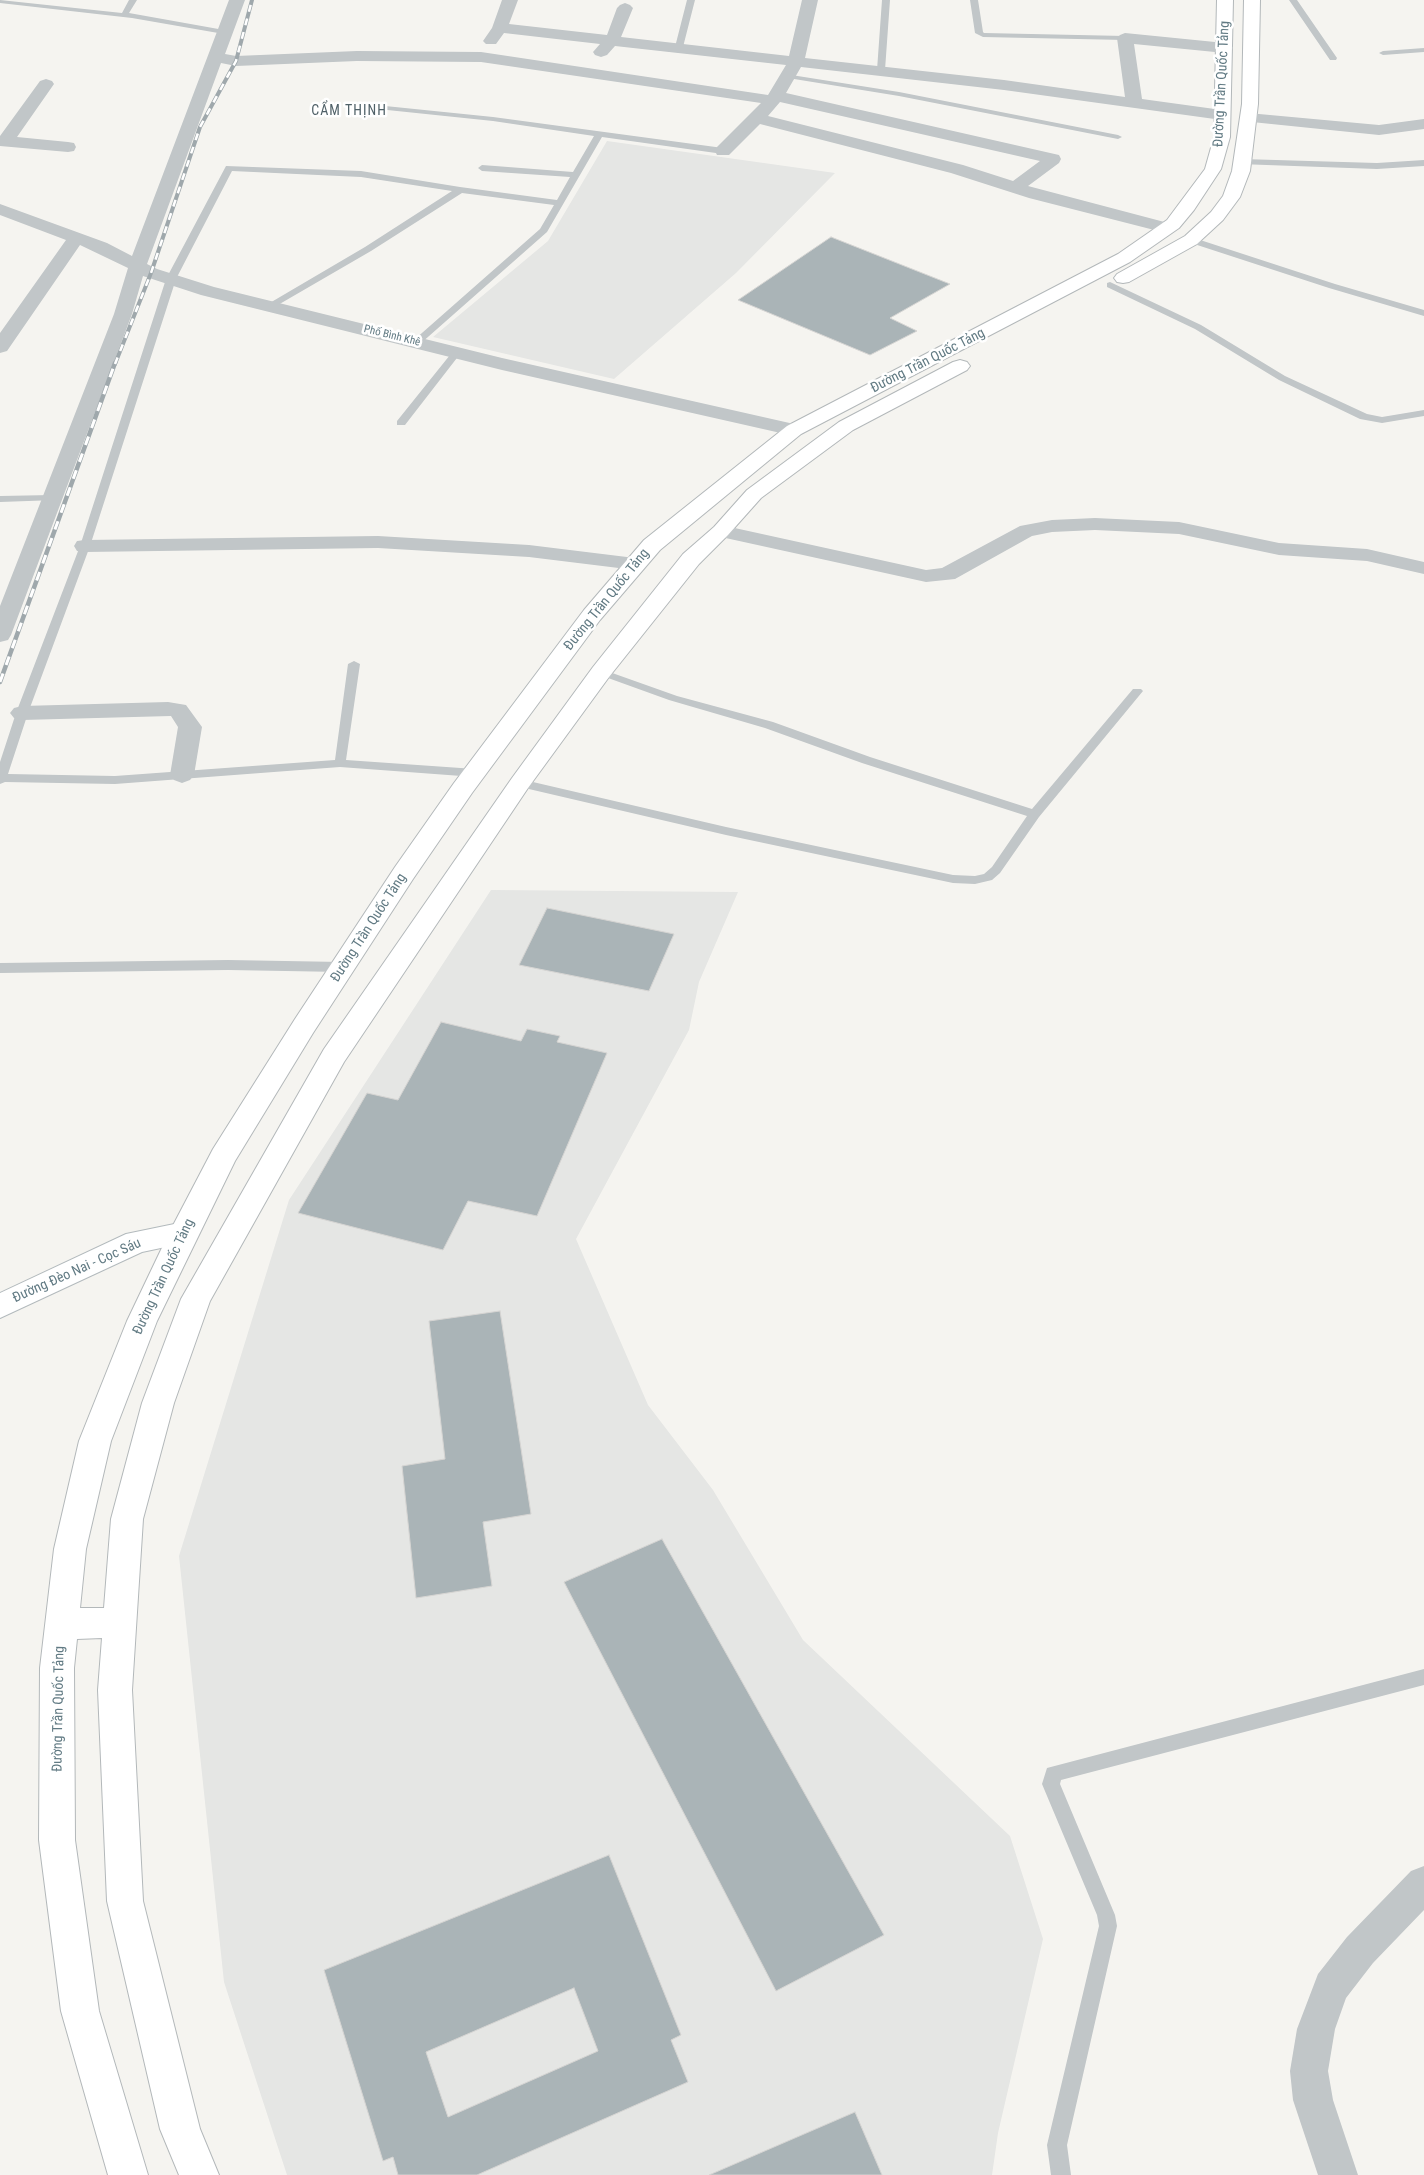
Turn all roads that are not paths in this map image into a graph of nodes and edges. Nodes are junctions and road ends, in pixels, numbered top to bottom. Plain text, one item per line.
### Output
1 (133, 0) edge
2 (237, 0) edge
3 (510, 0) edge
4 (692, 0) edge
5 (810, 0) edge
6 (886, 0) edge
7 (974, 0) edge
8 (1225, 0) edge
9 (1252, 0) edge
10 (1292, 0) edge
11 (0, 1) edge
12 (625, 8) dead end
13 (124, 15) junction
14 (500, 28) junction
15 (224, 32) junction
16 (1125, 38) junction
17 (613, 39) junction
18 (679, 47) junction
19 (1224, 48) junction
20 (1424, 50) edge
21 (1383, 53) dead end
22 (214, 57) junction
23 (481, 57) junction
24 (1333, 58) dead end
25 (796, 61) junction
26 (881, 70) junction
27 (581, 72) junction
28 (788, 76) junction
29 (46, 84) dead end
30 (773, 98) junction
31 (1134, 103) junction
32 (349, 104) dead end
33 (1235, 117) junction
34 (757, 118) junction
35 (1424, 124) edge
36 (599, 134) junction
37 (1118, 137) dead end
38 (3, 141) edge
39 (68, 147) dead end
40 (723, 150) joint
41 (1242, 162) junction
42 (1424, 163) edge
43 (482, 168) dead end
44 (576, 175) junction
45 (1015, 188) junction
46 (460, 190) junction
47 (560, 202) junction
48 (0, 209) edge
49 (1166, 228) junction
50 (76, 239) junction
51 (1191, 240) junction
52 (137, 267) junction
53 (171, 279) junction
54 (1110, 285) junction
55 (271, 306) junction
56 (1424, 313) edge
57 (989, 340) junction
58 (417, 342) junction
59 (0, 347) edge
60 (457, 352) junction
61 (1424, 413) edge
62 (401, 423) dead end
63 (794, 430) junction
64 (52, 498) junction
65 (0, 499) edge
66 (721, 531) junction
67 (85, 546) junction
68 (635, 564) junction
69 (1424, 568) edge
70 (1, 632) edge
71 (354, 664) dead end
72 (601, 672) junction
73 (1137, 690) dead end
74 (22, 713) junction
75 (340, 763) junction
76 (475, 772) junction
77 (182, 775) junction
78 (0, 779) edge
79 (520, 783) junction
80 (1035, 814) junction
81 (342, 967) junction
82 (0, 968) edge
83 (184, 1233) junction
84 (0, 1306) edge
85 (120, 1622) junction
86 (62, 1624) junction
87 (1424, 1677) edge
88 (1424, 1884) edge
89 (128, 2175) edge
90 (198, 2175) edge
91 (1061, 2175) edge
92 (1338, 2175) edge

1 - 13 lane
2 - 15 street
3 - 14 street
4 - 18 lane
5 - 25 street
6 - 26 lane
7 - 16 lane
8 - 19 main road, Đường Trần Quốc Tảng
9 - 33 main road, Đường Trần Quốc Tảng
10 - 24 lane
11 - 13 lane
12 - 17 street
13 - 15 lane
14 - 17 street
14 - 23 street
15 - 22 street
16 - 19 street
16 - 31 street
17 - 18 street
17 - 27 street
18 - 25 street
19 - 33 main road, Đường Trần Quốc Tảng
20 - 21 lane
22 - 23 street
22 - 52 street
23 - 27 street
25 - 26 street
25 - 28 street
26 - 31 street
27 - 30 street
28 - 30 street
28 - 37 lane
29 - 38 street
30 - 34 street
30 - 45 street
31 - 33 street
32 - 36 lane
33 - 35 street
33 - 41 main road, Đường Trần Quốc Tảng
33 - 49 main road, Đường Trần Quốc Tảng
34 - 40 street
34 - 45 street
36 - 40 lane
36 - 44 lane
38 - 39 street
41 - 42 lane
41 - 51 main road, Đường Trần Quốc Tảng
43 - 44 lane
44 - 47 lane
45 - 49 street
46 - 47 lane
46 - 53 lane
46 - 55 lane
47 - 58 lane
48 - 50 street, Phố Bình Khê
49 - 57 main road, Đường Trần Quốc Tảng
50 - 52 street, Phố Bình Khê
50 - 59 street
51 - 54 main road, Đường Trần Quốc Tảng
51 - 56 lane
52 - 53 street, Phố Bình Khê
52 - 64 street
53 - 55 street, Phố Bình Khê
53 - 67 lane
54 - 57 main road, Đường Trần Quốc Tảng
54 - 61 lane
55 - 58 street, Phố Bình Khê
57 - 63 main road, Đường Trần Quốc Tảng
57 - 66 main road, Đường Trần Quốc Tảng
58 - 60 street, Phố Bình Khê
60 - 62 lane
60 - 63 street, Phố Bình Khê
63 - 68 main road, Đường Trần Quốc Tảng
64 - 65 lane
64 - 70 street
66 - 69 street
66 - 72 main road, Đường Trần Quốc Tảng
67 - 68 street
67 - 74 lane
68 - 76 main road, Đường Trần Quốc Tảng
71 - 75 lane
72 - 79 main road, Đường Trần Quốc Tảng
72 - 80 lane
73 - 80 lane
74 - 77 street
74 - 78 lane
75 - 76 lane
75 - 77 lane
76 - 79 main road
76 - 81 main road, Đường Trần Quốc Tảng
77 - 78 lane
79 - 80 lane
79 - 85 main road, Đường Trần Quốc Tảng
81 - 82 lane
81 - 83 main road, Đường Trần Quốc Tảng
83 - 84 main road, Đường Đèo Nai - Cọc Sáu
83 - 86 main road, Đường Trần Quốc Tảng
85 - 86 main road
85 - 90 main road, Đường Trần Quốc Tảng
86 - 89 main road, Đường Trần Quốc Tảng
87 - 91 lane
88 - 92 street

